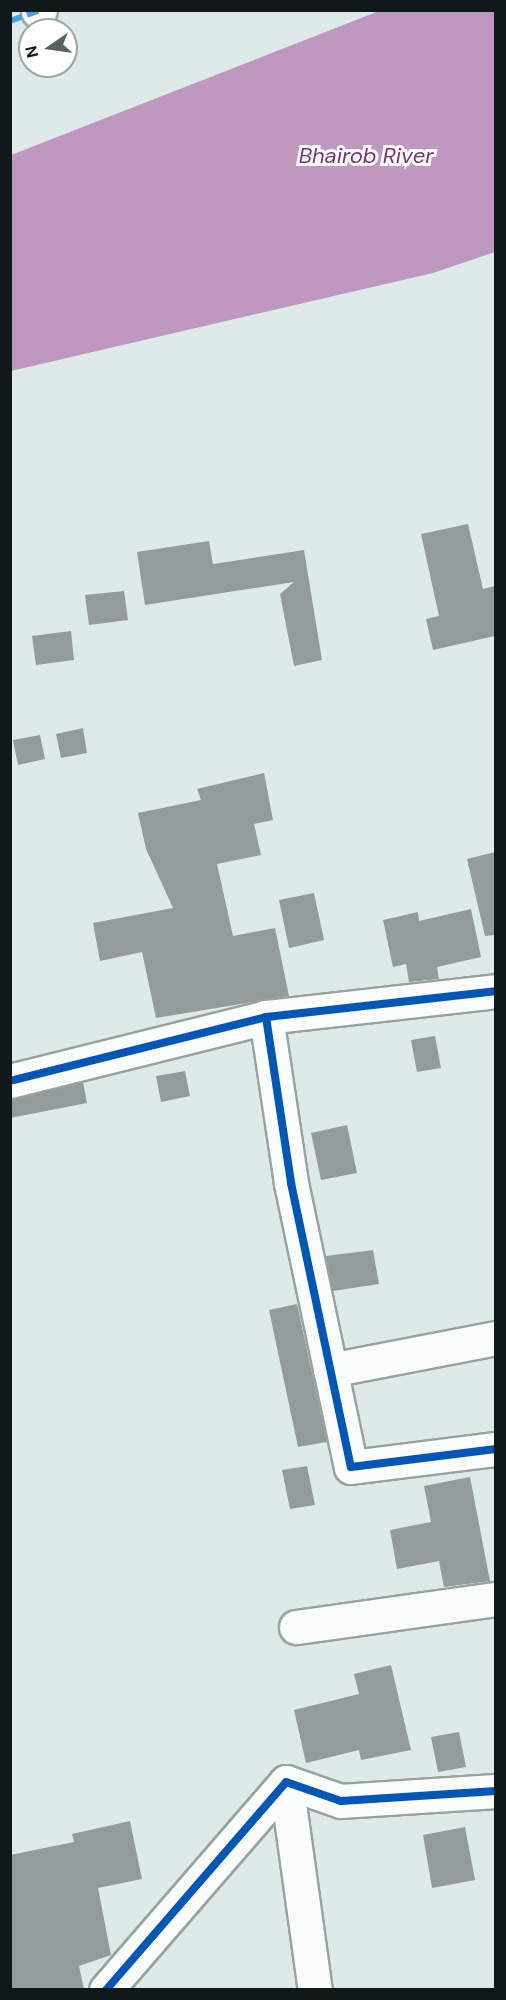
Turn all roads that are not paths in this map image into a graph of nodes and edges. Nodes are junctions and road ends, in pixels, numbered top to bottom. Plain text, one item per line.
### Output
1 (495, 991) edge
2 (266, 1017) junction
3 (10, 1081) edge
4 (495, 1338) edge
5 (330, 1370) junction
6 (495, 1449) edge
7 (495, 1599) edge
8 (296, 1627) dead end
9 (286, 1782) junction
10 (495, 1791) edge
11 (106, 1989) edge
12 (315, 1989) edge

1 - 2 street
2 - 3 street
2 - 5 street
4 - 5 street
5 - 6 street
7 - 8 street
9 - 10 street
9 - 11 street
9 - 12 street

